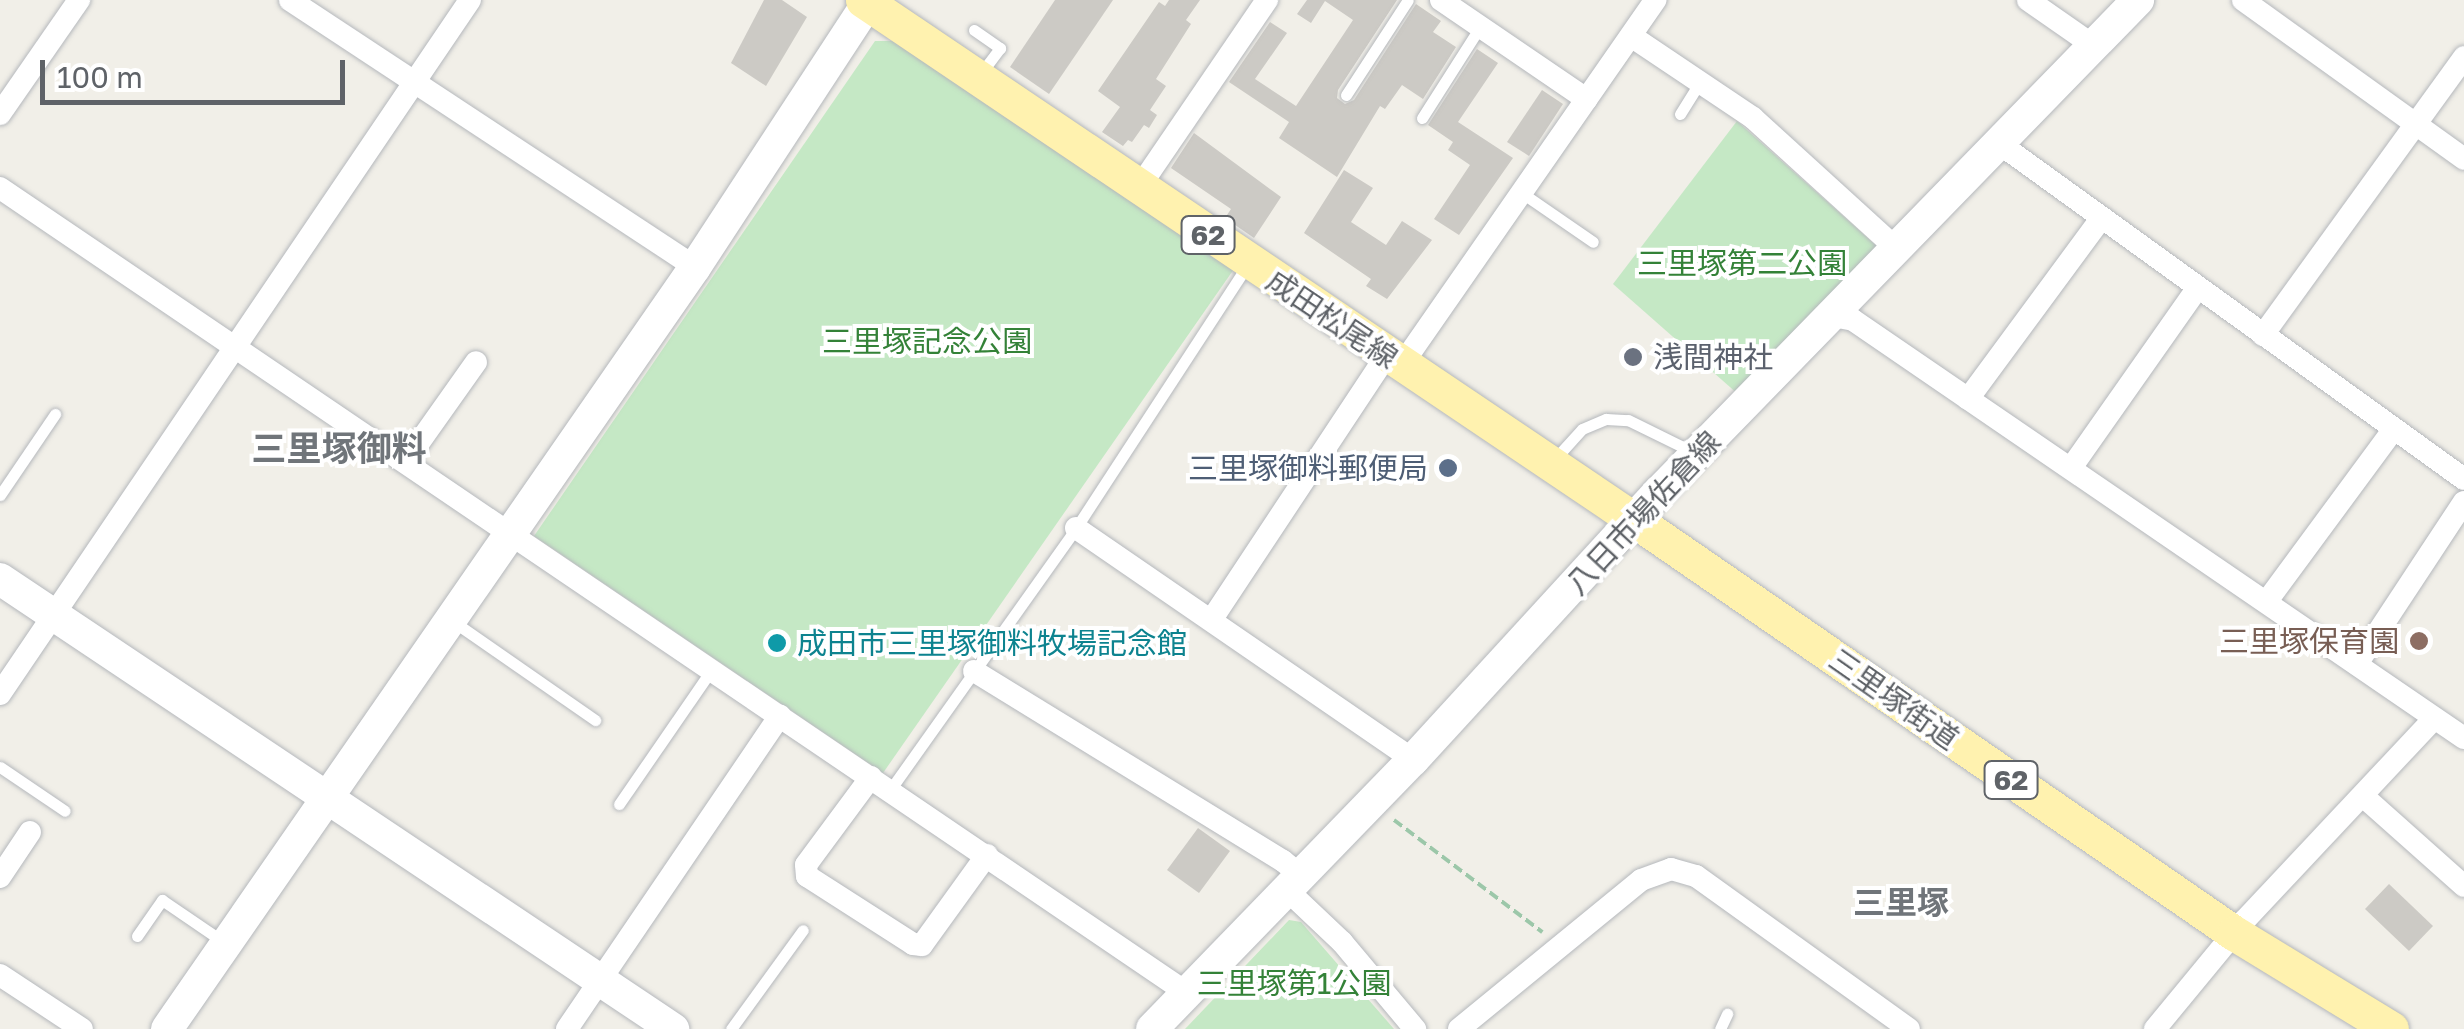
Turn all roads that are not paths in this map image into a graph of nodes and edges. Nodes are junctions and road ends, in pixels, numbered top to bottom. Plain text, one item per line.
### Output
1 (79, 0) edge
2 (290, 0) edge
3 (470, 0) edge
4 (1267, 0) edge
5 (1408, 0) edge
6 (1441, 0) edge
7 (1655, 0) edge
8 (2028, 0) edge
9 (2138, 0) edge
10 (2243, 0) edge
11 (867, 1) edge
12 (1480, 27) junction
13 (974, 30) dead end
14 (1631, 36) junction
15 (2094, 46) junction
16 (2464, 57) edge
17 (978, 78) junction
18 (411, 82) junction
19 (1700, 82) junction
20 (1346, 96) dead end
21 (1586, 100) junction
22 (0, 114) edge
23 (1680, 114) dead end
24 (1422, 118) dead end
25 (2415, 124) junction
26 (2000, 144) junction
27 (2464, 160) edge
28 (0, 188) edge
29 (1138, 190) junction
30 (1522, 192) junction
31 (2100, 220) junction
32 (1594, 242) dead end
33 (1898, 250) junction
34 (1250, 263) junction
35 (695, 267) junction
36 (2197, 289) junction
37 (1834, 316) junction
38 (2264, 335) junction
39 (232, 346) junction
40 (1394, 361) junction
41 (476, 362) dead end
42 (1968, 400) junction
43 (55, 414) dead end
44 (2394, 429) junction
45 (1696, 454) junction
46 (406, 461) junction
47 (1550, 464) junction
48 (2071, 468) junction
49 (2464, 479) edge
50 (0, 494) edge
51 (2464, 502) edge
52 (1636, 521) junction
53 (1076, 528) junction
54 (513, 532) junction
55 (0, 580) edge
56 (2267, 601) junction
57 (52, 616) junction
58 (451, 619) junction
59 (1212, 619) junction
60 (2357, 664) junction
61 (712, 669) junction
62 (974, 671) junction
63 (0, 694) edge
64 (780, 715) junction
65 (595, 720) dead end
66 (2433, 720) junction
67 (2464, 738) edge
68 (1413, 760) junction
69 (0, 767) edge
70 (881, 783) junction
71 (2363, 796) junction
72 (329, 798) junction
73 (619, 804) dead end
74 (64, 811) dead end
75 (30, 832) dead end
76 (987, 855) junction
77 (0, 877) edge
78 (1294, 883) junction
79 (2464, 886) edge
80 (803, 930) dead end
81 (2234, 934) junction
82 (138, 936) dead end
83 (227, 944) junction
84 (0, 975) edge
85 (600, 980) junction
86 (1187, 992) junction
87 (1727, 1014) dead end
88 (82, 1029) edge
89 (167, 1029) edge
90 (567, 1029) edge
91 (673, 1029) edge
92 (730, 1029) edge
93 (1152, 1029) edge
94 (1414, 1029) edge
95 (1458, 1029) edge
96 (1720, 1029) edge
97 (1908, 1029) edge
98 (2155, 1029) edge
99 (2392, 1029) edge

1 - 22 street
2 - 18 street
3 - 18 street
4 - 29 street
5 - 20 lane
6 - 12 street
7 - 14 street
8 - 15 street
9 - 15 street, 八日市場佐倉線
10 - 25 street
11 - 17 main road, 成田松尾線 / 62
11 - 35 street
12 - 21 street
12 - 24 lane
13 - 17 lane
14 - 19 street
14 - 21 street
15 - 26 street, 八日市場佐倉線
16 - 25 street
17 - 29 main road, 成田松尾線 / 62
18 - 35 street
18 - 39 street
19 - 23 lane
19 - 33 street
21 - 30 street
25 - 27 street
25 - 38 street
26 - 31 street
26 - 33 street, 八日市場佐倉線
28 - 39 street
29 - 34 main road, 成田松尾線 / 62
30 - 32 lane
30 - 40 street
31 - 36 street
31 - 42 street
33 - 37 street, 八日市場佐倉線
34 - 40 main road, 成田松尾線 / 62
34 - 53 lane
35 - 54 street
36 - 38 street
36 - 48 street
37 - 42 street
37 - 45 street, 八日市場佐倉線
38 - 44 street
39 - 46 street
39 - 57 street
40 - 47 main road, 成田松尾線 / 62
40 - 59 street
41 - 46 street
42 - 48 street
43 - 50 lane
44 - 49 street
44 - 56 street
45 - 47 lane
45 - 52 street, 八日市場佐倉線
46 - 54 street
47 - 52 main road, 三里塚街道 / 62
48 - 56 street
51 - 60 street
52 - 68 street, 八日市場佐倉線
52 - 81 main road, 三里塚街道 / 62
53 - 59 street
53 - 62 lane
54 - 58 street
54 - 61 street
55 - 57 street
56 - 60 street
57 - 63 street
57 - 72 street
58 - 65 lane
58 - 72 street
59 - 68 street
60 - 66 street
61 - 64 street
61 - 73 lane
62 - 70 lane
62 - 78 street
64 - 70 street
64 - 85 street
66 - 67 street
66 - 71 street
68 - 78 street, 八日市場佐倉線
69 - 74 lane
70 - 76 street
70 - 76 street
71 - 79 street
71 - 81 street
72 - 83 street
72 - 85 street
75 - 77 street
76 - 86 street
78 - 86 street, 八日市場佐倉線
78 - 94 street
80 - 92 lane
81 - 98 street
81 - 99 main road, 三里塚街道 / 62
82 - 83 lane
83 - 89 street
84 - 88 street
85 - 90 street
85 - 91 street
86 - 93 street, 八日市場佐倉線
87 - 96 lane
95 - 97 street

